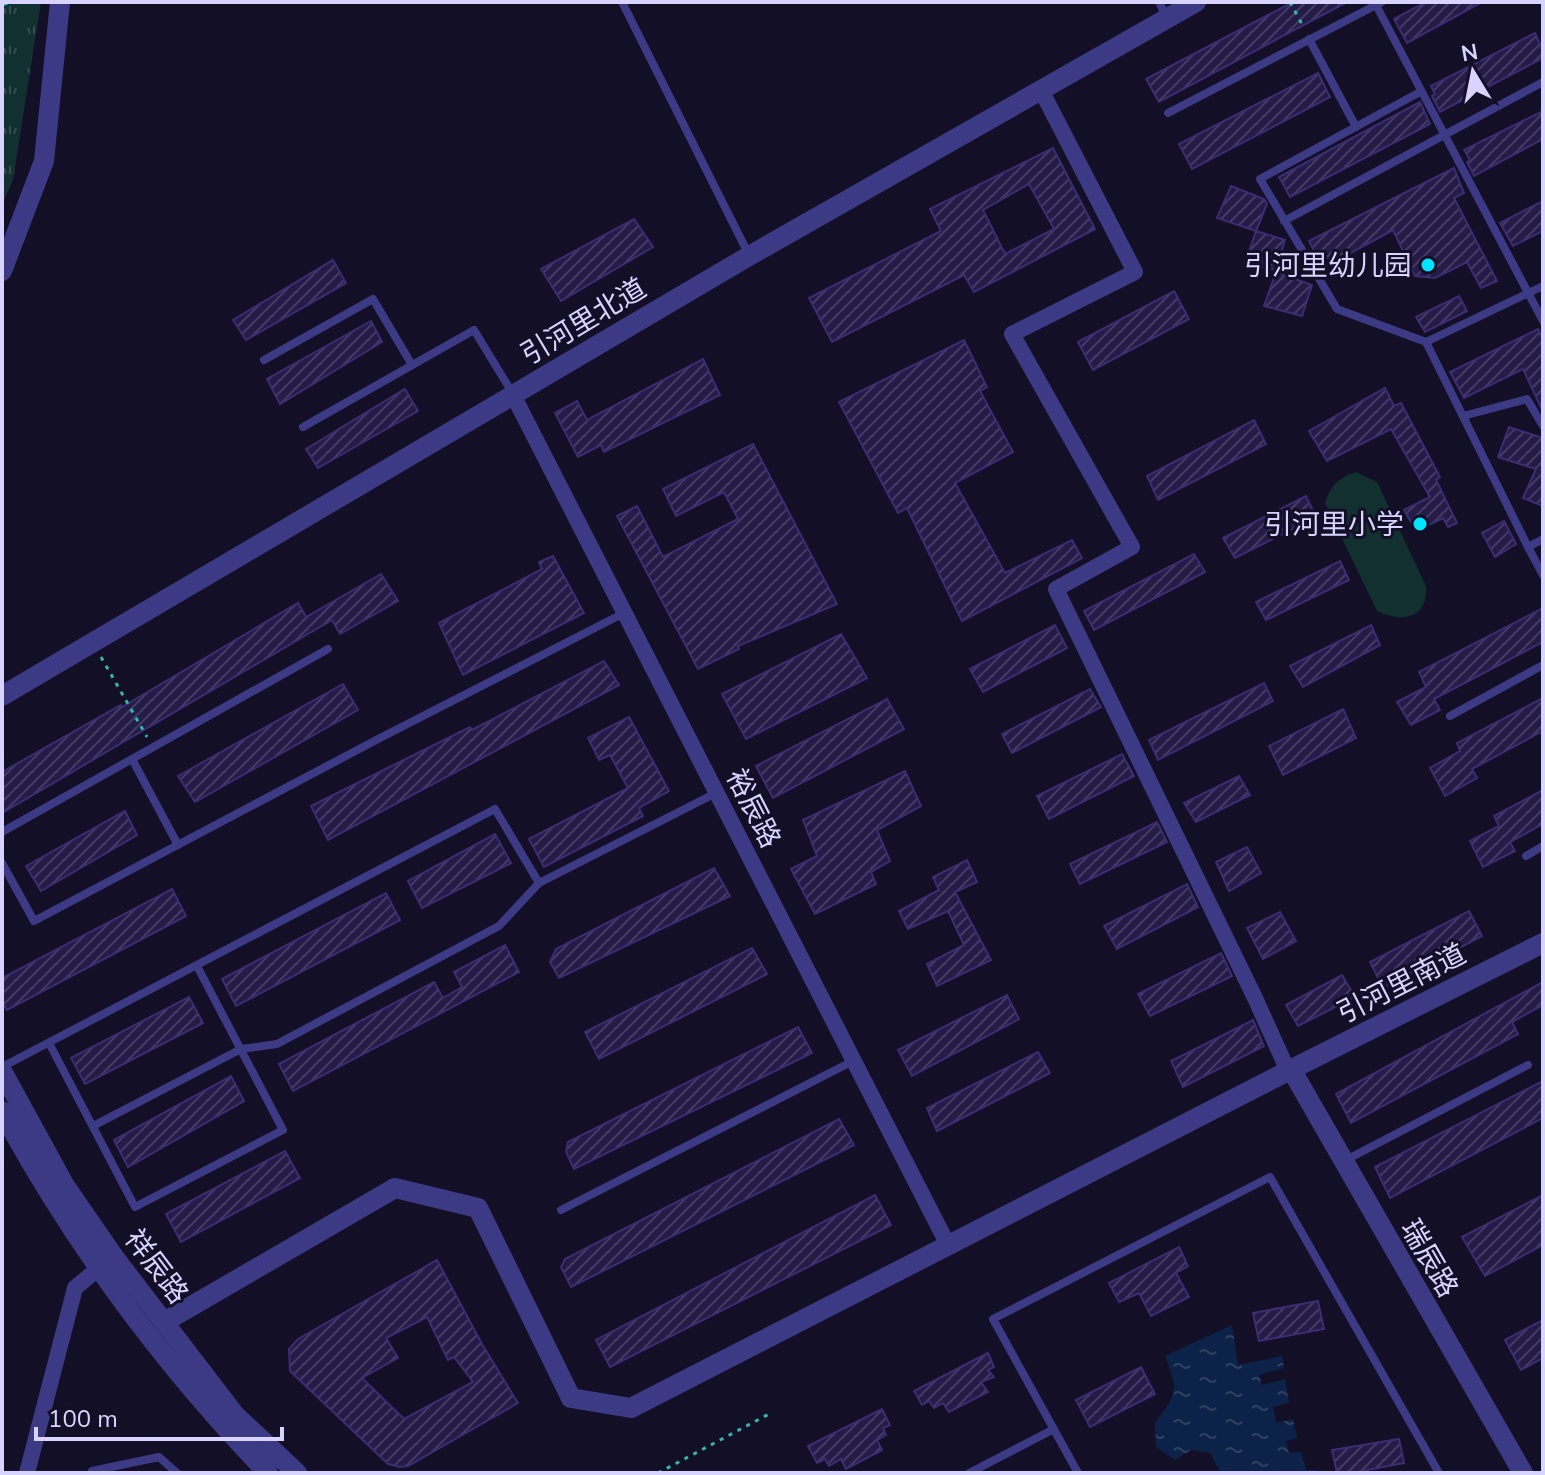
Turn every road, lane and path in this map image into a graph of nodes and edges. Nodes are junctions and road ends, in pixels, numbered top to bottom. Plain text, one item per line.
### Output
1 (60, 2) edge
2 (622, 2) edge
3 (1196, 2) edge
4 (1290, 2) edge
5 (1379, 4) edge
6 (1163, 10) edge
7 (1309, 39) junction
8 (1543, 82) edge
9 (1041, 90) junction
10 (1420, 92) junction
11 (1168, 113) dead end
12 (1356, 127) junction
13 (1445, 136) junction
14 (1284, 221) junction
15 (749, 256) junction
16 (2, 271) edge
17 (1543, 286) edge
18 (1528, 293) junction
19 (1543, 321) edge
20 (1426, 342) junction
21 (264, 360) dead end
22 (412, 365) junction
23 (513, 395) junction
24 (1463, 416) junction
25 (1543, 426) edge
26 (303, 427) dead end
27 (1543, 539) edge
28 (1528, 547) junction
29 (1543, 575) edge
30 (624, 613) junction
31 (92, 643) junction
32 (328, 649) dead end
33 (1543, 665) edge
34 (2, 696) edge
35 (1450, 716) dead end
36 (153, 747) junction
37 (132, 759) junction
38 (716, 793) junction
39 (2, 832) edge
40 (178, 845) junction
41 (1543, 846) edge
42 (1526, 856) dead end
43 (2, 863) edge
44 (539, 883) junction
45 (1543, 943) edge
46 (197, 966) junction
47 (49, 1043) junction
48 (241, 1049) junction
49 (853, 1061) junction
50 (1528, 1065) dead end
51 (2, 1069) edge
52 (1287, 1071) junction
53 (2, 1111) edge
54 (93, 1126) junction
55 (1340, 1163) junction
56 (561, 1210) dead end
57 (948, 1245) junction
58 (105, 1263) junction
59 (164, 1322) junction
60 (769, 1414) dead end
61 (1054, 1429) junction
62 (27, 1473) edge
63 (91, 1473) edge
64 (177, 1473) edge
65 (268, 1473) edge
66 (297, 1473) edge
67 (658, 1473) edge
68 (969, 1473) edge
69 (1078, 1473) edge
70 (1439, 1473) edge
71 (1512, 1473) edge
72 (1523, 1473) edge

1 - 16 street
2 - 15 lane
3 - 6 street, 引河里北道
4 - 7 path
5 - 7 lane
5 - 10 lane
6 - 9 street, 引河里北道
7 - 11 lane
7 - 12 lane
8 - 13 lane
9 - 15 street, 引河里北道
9 - 52 street
10 - 12 lane
10 - 13 lane
12 - 14 lane
13 - 14 lane
13 - 18 lane
14 - 20 lane
15 - 23 street, 引河里北道
17 - 18 lane
18 - 19 lane
18 - 20 lane
20 - 24 lane
21 - 22 lane
22 - 23 lane
22 - 26 lane
23 - 30 street, 裕辰路
23 - 31 street, 引河里北道
24 - 25 lane
24 - 28 lane
27 - 28 lane
28 - 29 lane
30 - 38 street, 裕辰路
30 - 40 lane
31 - 34 street, 引河里北道
31 - 36 path
32 - 36 lane
33 - 35 lane
36 - 37 lane
37 - 39 lane
37 - 40 lane
38 - 44 lane
38 - 49 street, 裕辰路
40 - 43 lane
41 - 42 lane
44 - 46 lane
44 - 48 lane
45 - 52 street, 引河里南道
46 - 47 lane
46 - 48 lane
47 - 51 lane
47 - 54 lane
48 - 54 lane
48 - 54 lane
49 - 56 lane
49 - 57 street, 裕辰路
50 - 55 lane
51 - 58 street, 祥辰路
52 - 55 street, 瑞辰路
52 - 57 street, 引河里南道
53 - 58 street, 祥辰路
55 - 71 street, 瑞辰路
55 - 72 street, 瑞辰路
57 - 59 street, 引河里南道
58 - 59 street, 祥辰路
58 - 62 street
58 - 65 street, 祥辰路
59 - 66 street, 祥辰路
60 - 67 path
61 - 68 lane
61 - 69 lane
61 - 70 lane
63 - 64 lane

